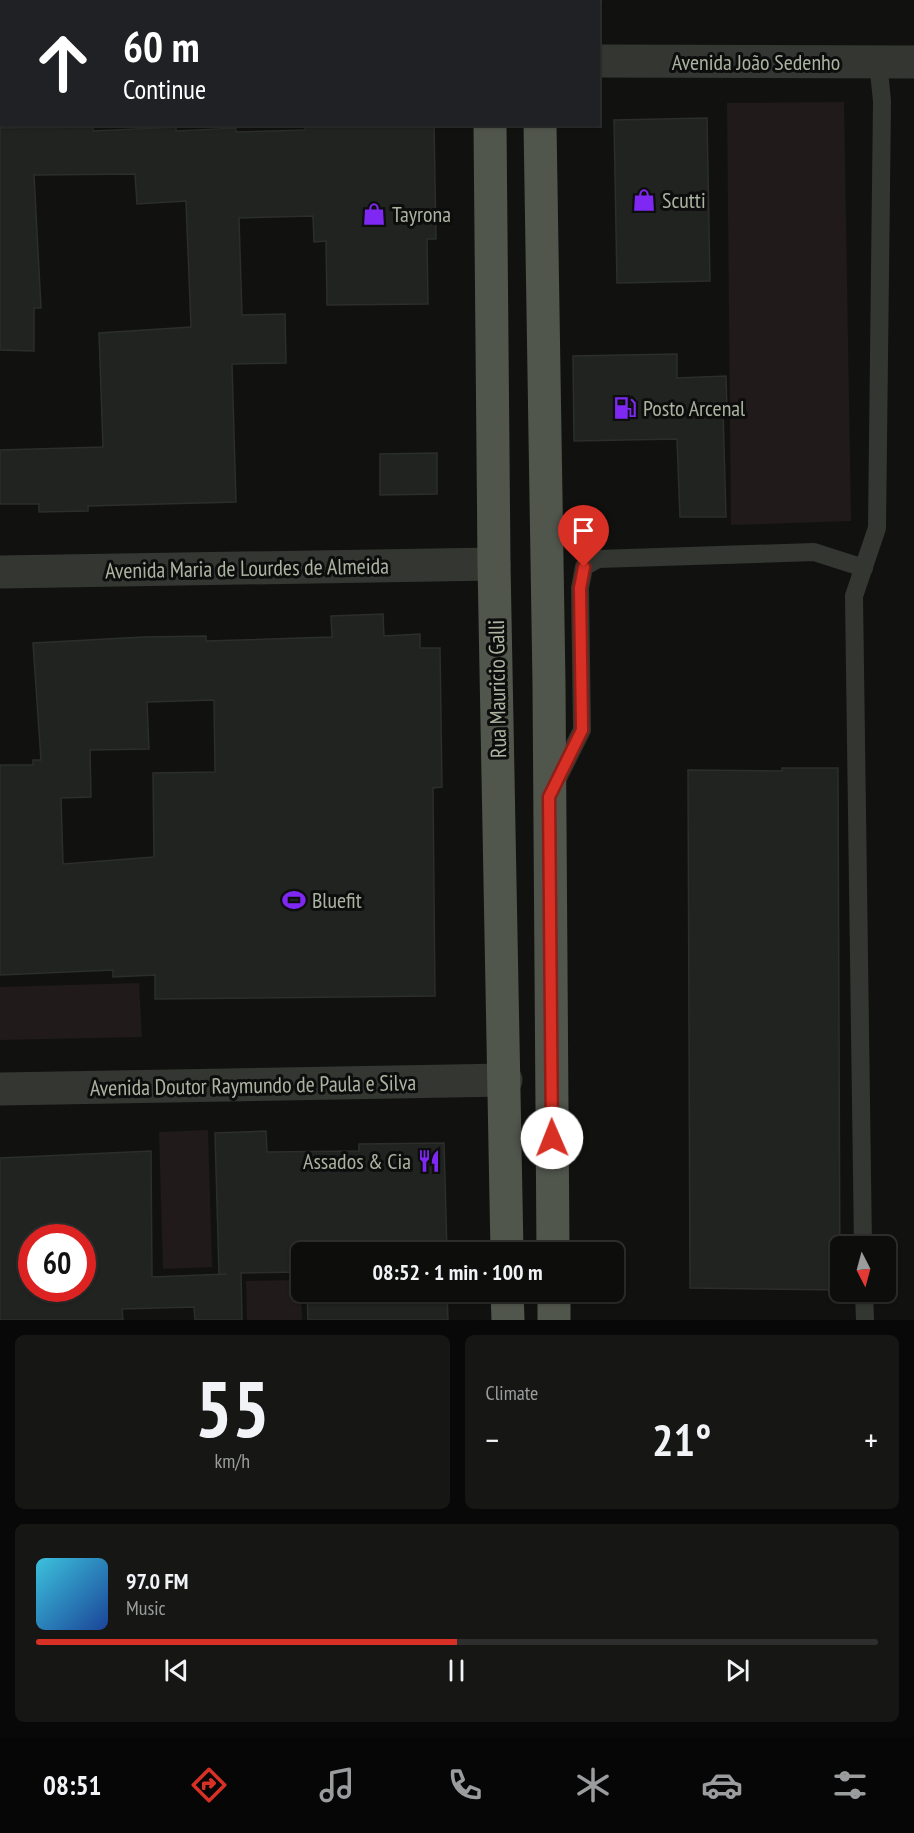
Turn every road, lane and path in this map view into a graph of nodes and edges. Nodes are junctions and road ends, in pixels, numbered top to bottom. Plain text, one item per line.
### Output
1 (600, 61) edge
2 (878, 62) junction
3 (914, 62) edge
4 (490, 126) edge
5 (540, 126) edge
6 (494, 564) junction
7 (864, 568) junction
8 (0, 572) edge
9 (549, 797) junction
10 (506, 1080) junction
11 (0, 1089) edge
12 (864, 1236) edge
13 (507, 1242) edge
14 (553, 1242) edge
15 (507, 1302) edge
16 (554, 1302) edge
17 (864, 1302) edge
18 (508, 1320) edge
19 (554, 1320) edge
20 (865, 1320) edge

1 - 2 street, Avenida João Sedenho
2 - 3 street, Avenida João Sedenho
2 - 7 lane
4 - 6 main road, Rua Mauricio Galli
5 - 9 main road
6 - 8 street, Avenida Maria de Lourdes de Almeida
6 - 10 main road, Rua Mauricio Galli
7 - 9 lane
7 - 12 lane
9 - 14 main road
10 - 11 street, Avenida Doutor Raymundo de Paula e Silva
10 - 13 main road, Rua Mauricio Galli
15 - 18 main road
16 - 19 main road
17 - 20 lane

